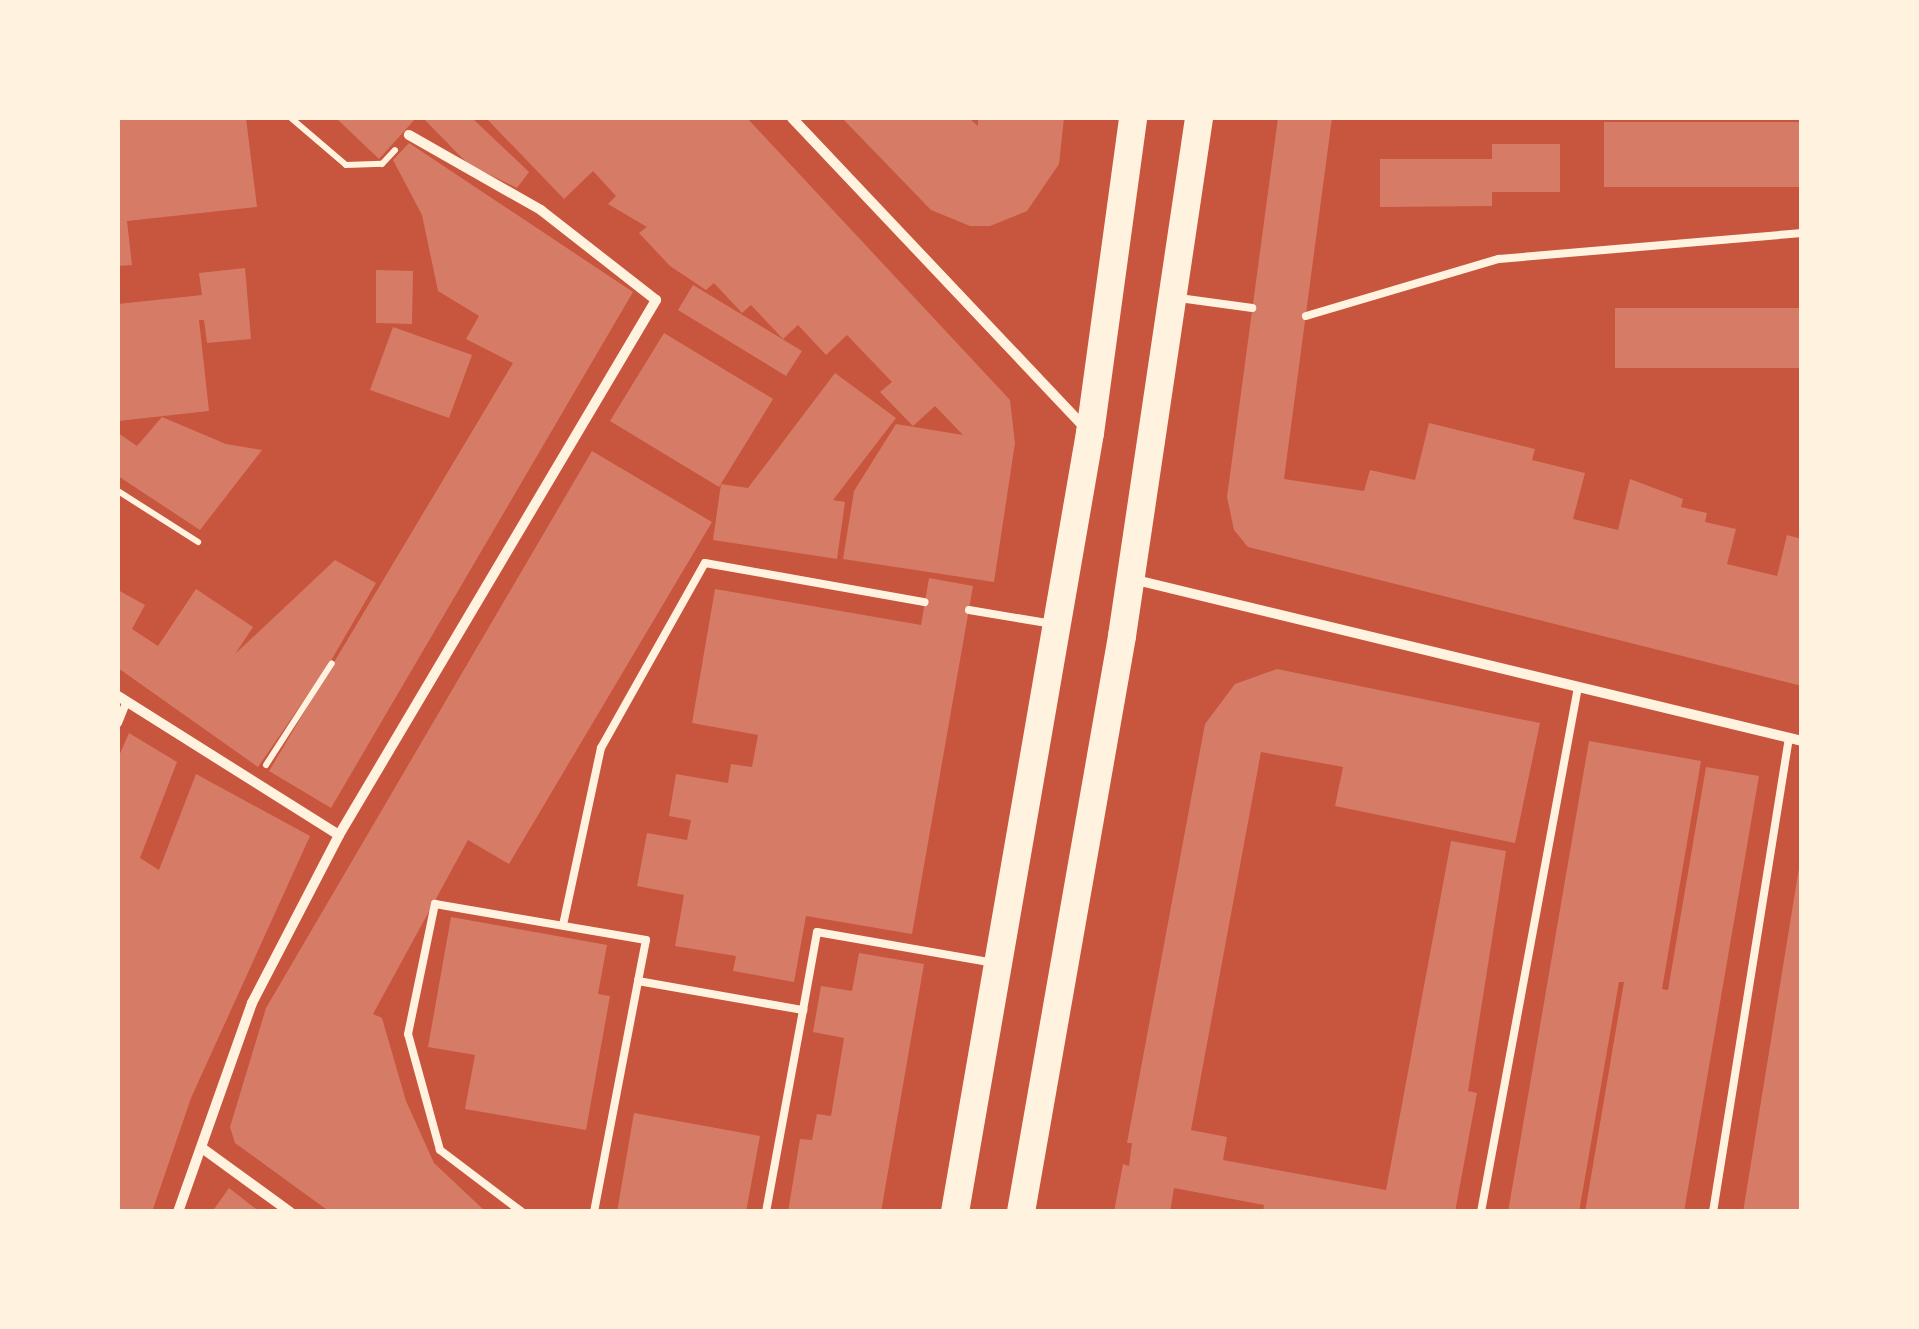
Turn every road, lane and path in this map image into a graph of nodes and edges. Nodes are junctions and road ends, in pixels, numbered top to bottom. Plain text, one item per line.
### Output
1 (290, 118) edge
2 (792, 118) edge
3 (1133, 118) edge
4 (1199, 118) edge
5 (409, 135) dead end
6 (382, 164) dead end
7 (1802, 234) edge
8 (1174, 298) junction
9 (1252, 308) dead end
10 (1306, 316) dead end
11 (1090, 433) junction
12 (118, 491) edge
13 (198, 542) dead end
14 (1131, 579) junction
15 (925, 602) dead end
16 (969, 610) dead end
17 (1058, 625) junction
18 (332, 662) dead end
19 (1578, 686) junction
20 (122, 700) edge
21 (118, 723) edge
22 (1789, 738) junction
23 (1802, 741) edge
24 (254, 783) junction
25 (339, 835) junction
26 (562, 924) junction
27 (998, 964) junction
28 (638, 981) junction
29 (803, 1010) junction
30 (202, 1148) junction
31 (178, 1212) edge
32 (290, 1212) edge
33 (522, 1212) edge
34 (594, 1212) edge
35 (766, 1212) edge
36 (955, 1212) edge
37 (1021, 1212) edge
38 (1481, 1212) edge
39 (1713, 1212) edge

1 - 6 path
2 - 11 street
3 - 11 highway
4 - 8 highway
5 - 25 street
7 - 10 lane
8 - 9 lane
8 - 14 highway
11 - 17 highway
12 - 13 path
14 - 19 street
14 - 37 highway
15 - 26 lane
16 - 17 lane
17 - 27 highway
18 - 24 path
19 - 22 street
19 - 38 lane
20 - 21 lane
20 - 24 street
22 - 23 street
22 - 39 lane
24 - 25 street
25 - 30 street
26 - 28 lane
26 - 33 lane
27 - 29 lane
27 - 36 highway
28 - 29 lane
28 - 34 lane
29 - 35 lane
30 - 31 street
30 - 32 street

